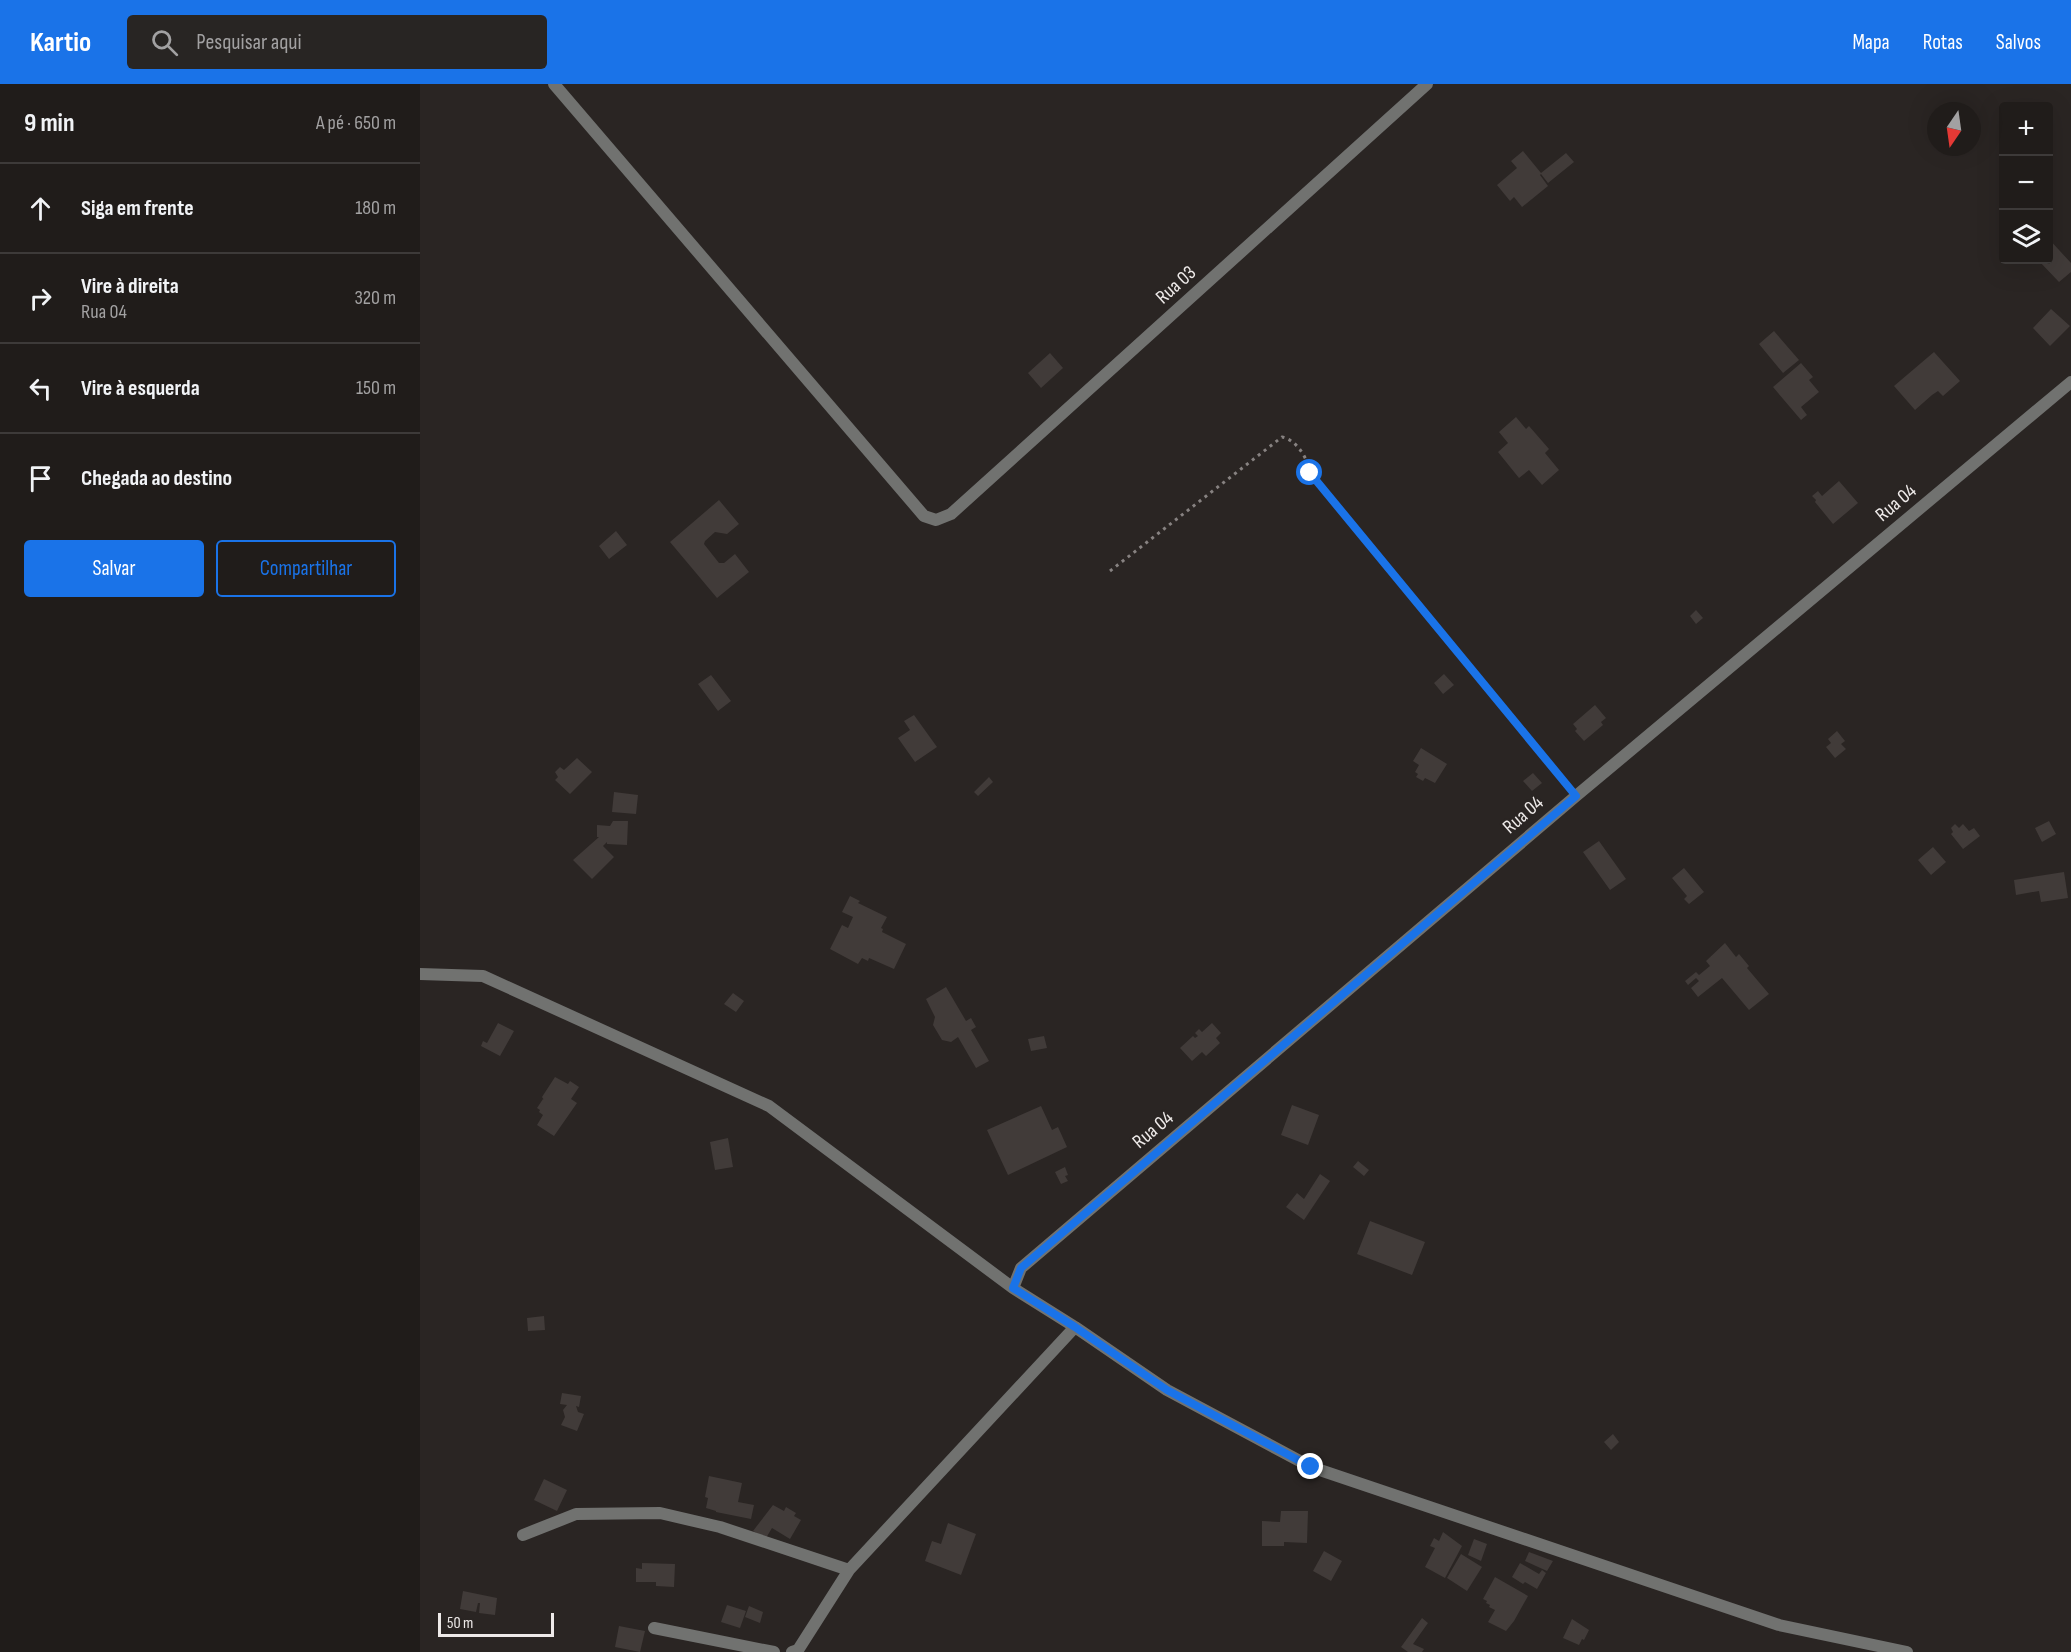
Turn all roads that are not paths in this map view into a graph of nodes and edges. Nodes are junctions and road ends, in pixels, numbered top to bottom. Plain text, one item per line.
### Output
1 (554, 84) edge
2 (1427, 84) edge
3 (2071, 382) edge
4 (420, 974) edge
5 (1013, 1288) junction
6 (1075, 1327) junction
7 (523, 1535) dead end
8 (849, 1570) junction
9 (654, 1628) dead end
10 (774, 1652) edge
11 (792, 1652) edge
12 (1906, 1652) edge

1 - 2 street, Rua 03
3 - 5 street, Rua 04
4 - 5 street
5 - 6 street
6 - 8 street
6 - 12 street
7 - 8 street
8 - 11 street
9 - 10 street

